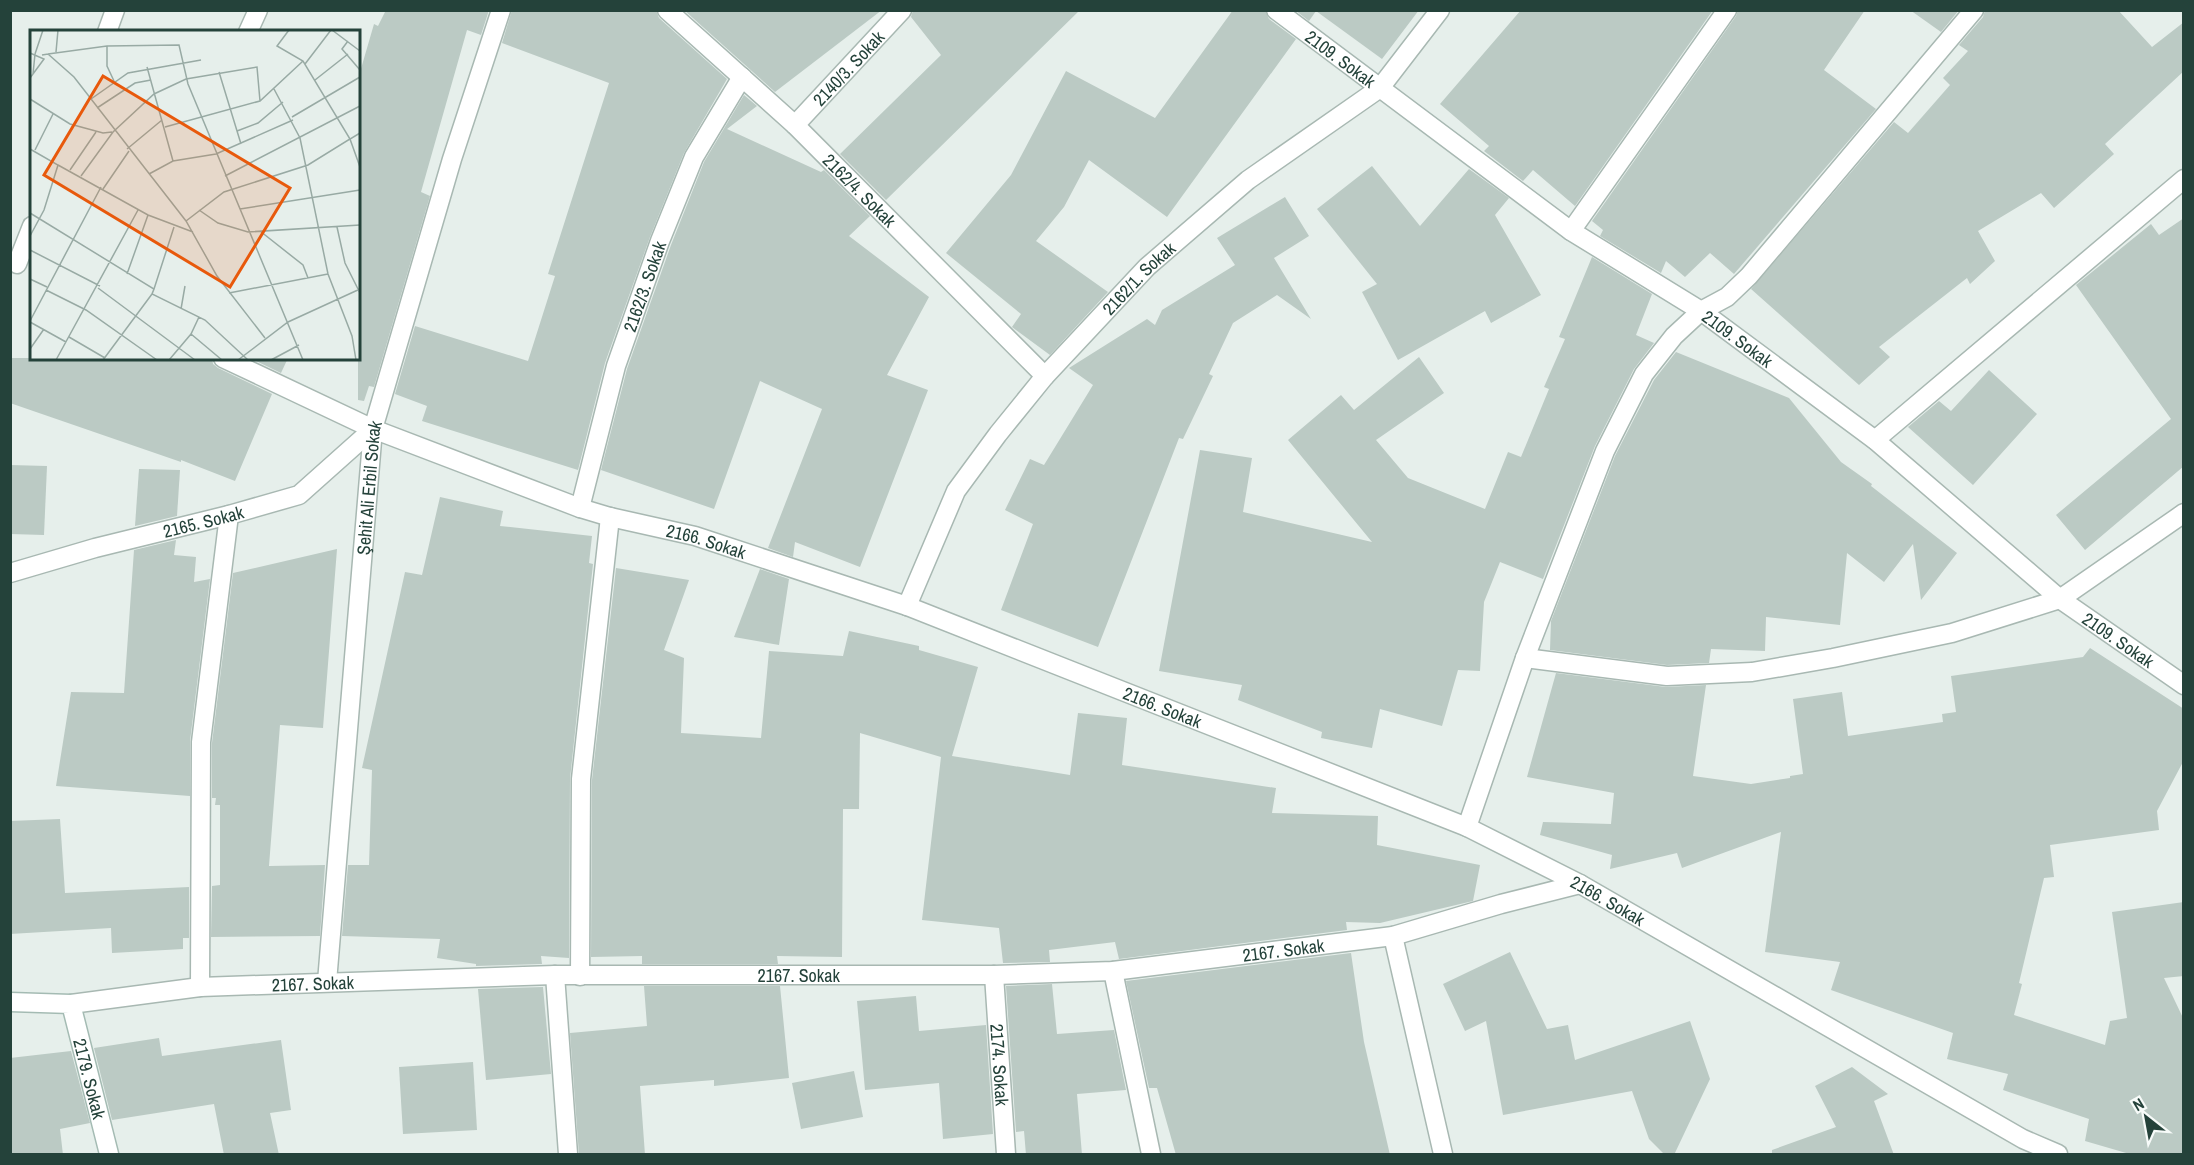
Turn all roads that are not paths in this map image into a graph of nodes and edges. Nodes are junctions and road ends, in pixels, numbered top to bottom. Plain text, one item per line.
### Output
1 (115, 10) edge
2 (258, 10) edge
3 (501, 10) edge
4 (667, 10) edge
5 (902, 10) edge
6 (1276, 10) edge
7 (1440, 10) edge
8 (1726, 10) edge
9 (1974, 10) edge
10 (108, 30) edge
11 (249, 30) edge
12 (742, 77) junction
13 (1380, 88) junction
14 (795, 125) junction
15 (2184, 179) edge
16 (1571, 231) junction
17 (30, 232) edge
18 (20, 265) edge
19 (1701, 311) junction
20 (227, 360) edge
21 (1045, 376) junction
22 (373, 429) junction
23 (1875, 440) junction
24 (580, 508) junction
25 (2184, 513) edge
26 (229, 515) junction
27 (610, 517) junction
28 (2163, 526) junction
29 (2184, 529) edge
30 (10, 573) edge
31 (2060, 599) junction
32 (907, 606) junction
33 (1525, 658) junction
34 (2184, 685) edge
35 (1467, 827) junction
36 (1580, 884) junction
37 (1393, 936) junction
38 (1113, 971) junction
39 (555, 975) junction
40 (994, 975) junction
41 (580, 976) junction
42 (327, 982) junction
43 (200, 987) junction
44 (10, 1002) edge
45 (71, 1004) junction
46 (109, 1155) edge
47 (568, 1155) edge
48 (1006, 1155) edge
49 (1151, 1155) edge
50 (1443, 1155) edge
51 (2058, 1155) edge

1 - 10 street
2 - 11 street
3 - 22 street, Şehit Ali Erbil Sokak
4 - 12 street, 2162/4. Sokak
5 - 14 street, 2140/3. Sokak
6 - 13 street, 2109. Sokak
7 - 13 street, 2162/1. Sokak
8 - 16 street
9 - 19 street
12 - 14 street, 2162/4. Sokak
12 - 24 street, 2162/3. Sokak
13 - 16 street, 2109. Sokak
13 - 21 street, 2162/1. Sokak
14 - 21 street, 2162/4. Sokak
15 - 23 street
16 - 19 street, 2109. Sokak
17 - 18 street
19 - 23 street, 2109. Sokak
19 - 33 street
20 - 22 street, 2166. Sokak
21 - 32 street, 2162/1. Sokak
22 - 24 street, 2166. Sokak
22 - 26 street, 2165. Sokak
22 - 42 street, Şehit Ali Erbil Sokak
23 - 31 street, 2109. Sokak
24 - 27 street, 2166. Sokak
25 - 28 street
26 - 30 street, 2165. Sokak
26 - 43 street
27 - 32 street, 2166. Sokak
27 - 41 street
28 - 29 street
28 - 31 street
31 - 33 street
31 - 34 street, 2109. Sokak
32 - 35 street, 2166. Sokak
33 - 35 street
35 - 36 street, 2166. Sokak
36 - 37 street, 2167. Sokak
36 - 51 street, 2166. Sokak
37 - 38 street, 2167. Sokak
37 - 50 street
38 - 40 street, 2167. Sokak
38 - 49 street
39 - 41 street, 2167. Sokak
39 - 42 street, 2167. Sokak
39 - 47 street
40 - 41 street, 2167. Sokak
40 - 48 street, 2174. Sokak
42 - 43 street, 2167. Sokak
43 - 45 street, 2167. Sokak
44 - 45 street, 2167. Sokak
45 - 46 street, 2179. Sokak

